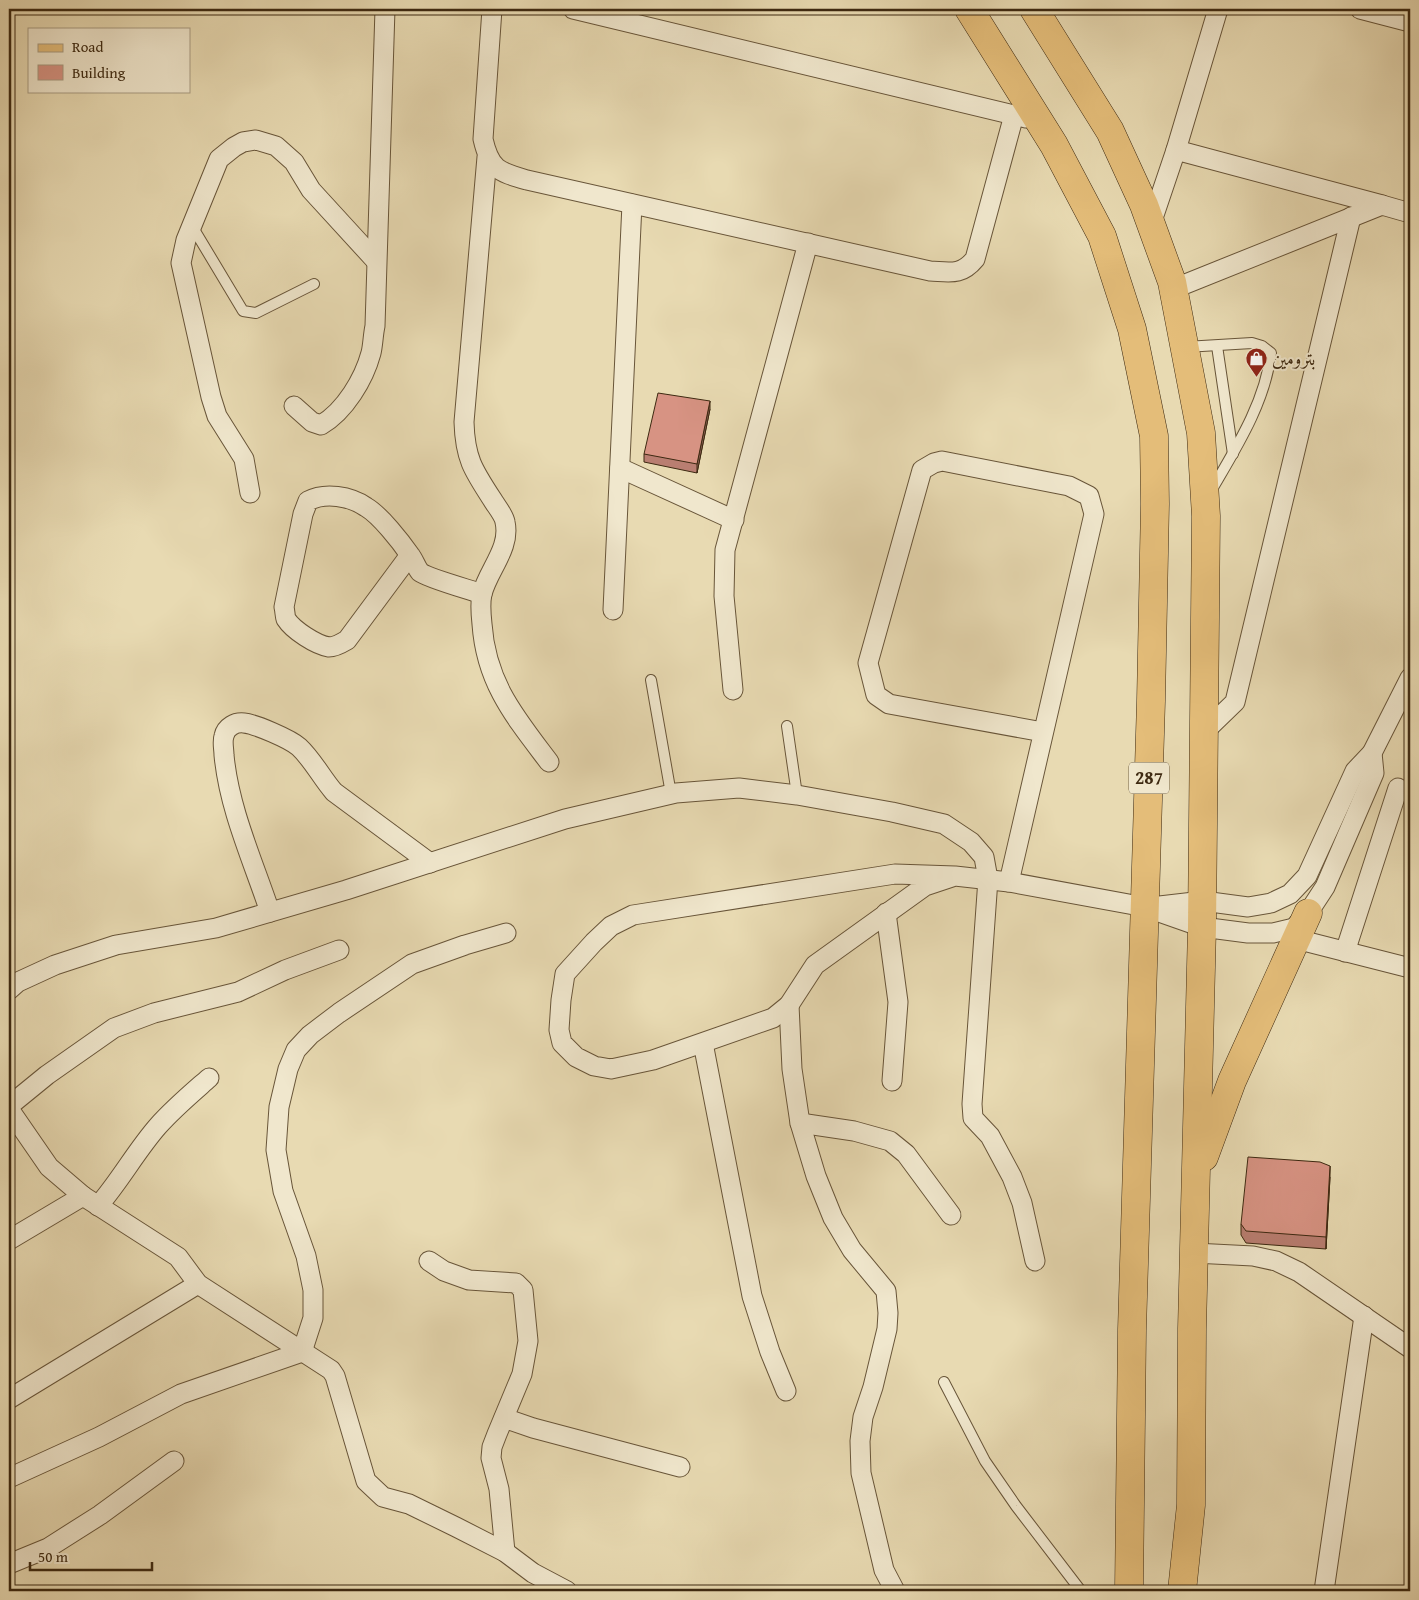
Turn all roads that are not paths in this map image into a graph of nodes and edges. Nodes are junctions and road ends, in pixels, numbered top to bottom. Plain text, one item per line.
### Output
1 (385, 9) edge
2 (492, 9) edge
3 (573, 9) edge
4 (969, 9) edge
5 (1034, 9) edge
6 (1218, 9) edge
7 (1360, 9) edge
8 (1410, 22) edge
9 (1026, 118) junction
10 (1176, 150) junction
11 (487, 158) junction
12 (632, 204) junction
13 (1382, 205) junction
14 (1410, 212) edge
15 (1351, 217) junction
16 (1151, 224) junction
17 (192, 226) junction
18 (808, 243) junction
19 (376, 261) junction
20 (314, 284) dead end
21 (1173, 289) junction
22 (1217, 346) junction
23 (1185, 347) junction
24 (294, 406) dead end
25 (1233, 455) junction
26 (620, 468) junction
27 (250, 493) dead end
28 (1206, 503) junction
29 (734, 520) junction
30 (410, 555) junction
31 (482, 594) junction
32 (613, 610) dead end
33 (1410, 678) edge
34 (651, 680) dead end
35 (733, 690) dead end
36 (787, 726) dead end
37 (1043, 732) junction
38 (1204, 732) junction
39 (1372, 753) junction
40 (549, 762) dead end
41 (1370, 782) junction
42 (1404, 789) edge
43 (671, 794) junction
44 (797, 795) junction
45 (430, 863) junction
46 (955, 876) junction
47 (988, 879) junction
48 (1009, 882) junction
49 (1145, 907) junction
50 (270, 912) junction
51 (886, 913) junction
52 (1202, 914) junction
53 (1308, 914) junction
54 (506, 933) dead end
55 (1296, 939) junction
56 (339, 950) dead end
57 (1344, 952) junction
58 (1410, 968) edge
59 (9, 990) edge
60 (789, 1005) junction
61 (704, 1043) junction
62 (209, 1078) dead end
63 (892, 1082) dead end
64 (9, 1108) edge
65 (800, 1123) junction
66 (1196, 1177) junction
67 (91, 1201) junction
68 (951, 1215) dead end
69 (9, 1240) edge
70 (1194, 1253) junction
71 (429, 1261) dead end
72 (1035, 1261) dead end
73 (198, 1284) junction
74 (1364, 1316) junction
75 (1410, 1348) edge
76 (302, 1352) junction
77 (944, 1382) dead end
78 (786, 1391) dead end
79 (9, 1399) edge
80 (504, 1418) junction
81 (174, 1461) dead end
82 (680, 1467) dead end
83 (9, 1478) edge
84 (505, 1552) junction
85 (9, 1564) edge
86 (567, 1591) edge
87 (895, 1591) edge
88 (1081, 1591) edge
89 (1129, 1591) edge
90 (1182, 1591) edge
91 (1324, 1591) edge

1 - 19 street
2 - 11 street
3 - 9 street
4 - 9 main road, 287
5 - 16 main road
6 - 10 street
7 - 8 street
9 - 18 street
9 - 49 main road, 287
10 - 13 street
10 - 16 street
11 - 12 street
11 - 31 street
12 - 18 street
12 - 26 street
13 - 14 street
13 - 15 street
15 - 21 street
15 - 38 street
16 - 21 main road
17 - 19 street
17 - 20 lane
17 - 27 street
18 - 29 street
19 - 24 street
21 - 23 main road
22 - 23 lane
22 - 25 lane
22 - 25 lane
23 - 28 main road
25 - 28 lane
26 - 29 street
26 - 32 street
28 - 38 main road
29 - 35 street
30 - 30 street
30 - 31 street
31 - 40 street
33 - 39 street
34 - 43 lane
36 - 44 lane
37 - 37 street
37 - 48 street
38 - 52 main road
39 - 41 street
39 - 52 street
41 - 42 street
41 - 53 street
42 - 57 street
43 - 44 street
43 - 45 street
44 - 47 street
45 - 50 street
45 - 50 street
46 - 47 street
46 - 51 street
46 - 61 street
47 - 48 street
47 - 72 street
48 - 49 street
49 - 52 street
49 - 52 street
49 - 89 main road, 287
50 - 59 street
51 - 60 street
51 - 63 street
52 - 53 street
52 - 66 main road
53 - 55 main road
54 - 76 street
55 - 57 street
55 - 66 main road
56 - 64 street
57 - 58 street
60 - 61 street
60 - 65 street
61 - 78 street
62 - 67 street
64 - 67 street
65 - 68 street
65 - 87 street
66 - 70 main road
67 - 69 street
67 - 73 street
70 - 74 street
70 - 90 main road
71 - 80 street
73 - 76 street
73 - 79 street
74 - 75 street
74 - 91 street
76 - 83 street
76 - 84 street
77 - 88 lane
80 - 82 street
80 - 84 street
81 - 85 street
84 - 86 street

